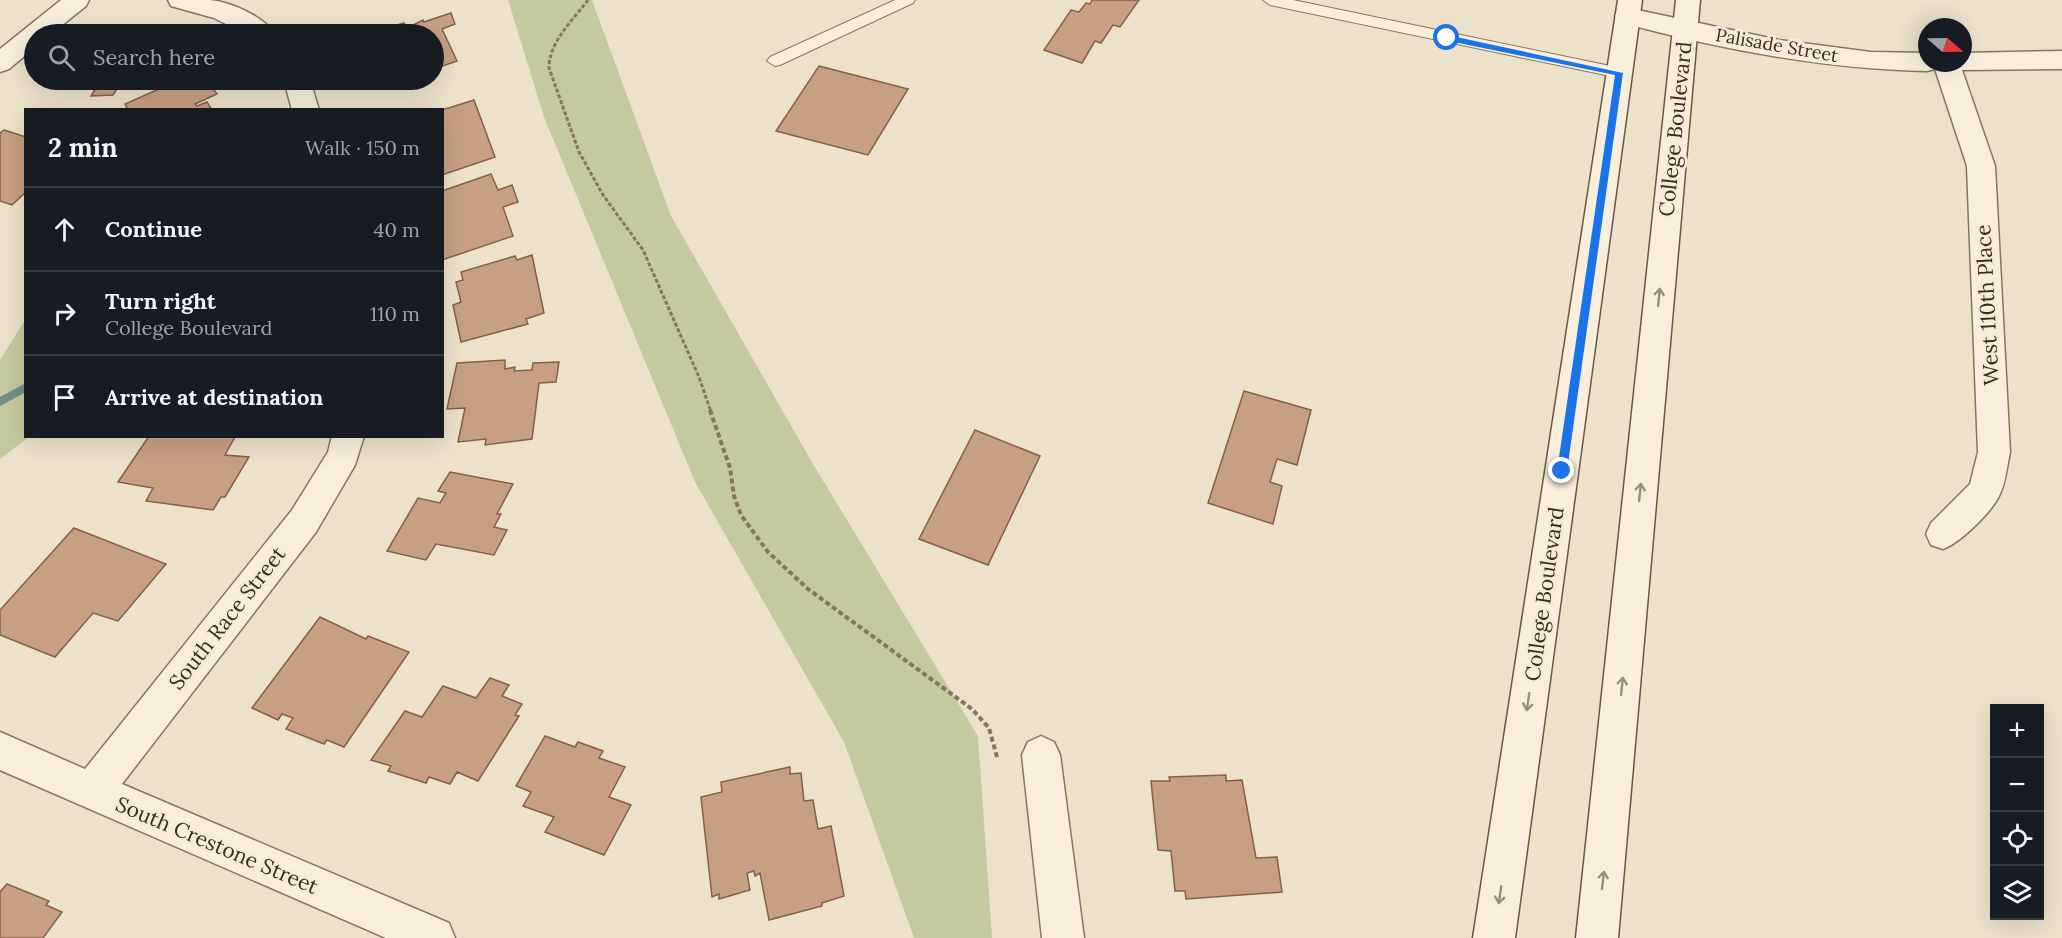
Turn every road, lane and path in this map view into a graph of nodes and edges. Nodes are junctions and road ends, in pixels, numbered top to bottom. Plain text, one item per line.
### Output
1 (77, 0) edge
2 (180, 0) edge
3 (588, 0) edge
4 (908, 0) edge
5 (1270, 0) edge
6 (1629, 8) edge
7 (1687, 14) edge
8 (48, 24) edge
9 (246, 24) edge
10 (24, 44) edge
11 (2062, 60) edge
12 (775, 61) dead end
13 (1918, 62) edge
14 (1972, 62) edge
15 (0, 63) edge
16 (1949, 72) edge
17 (1620, 73) junction
18 (300, 90) edge
19 (305, 108) edge
20 (347, 438) edge
21 (1943, 534) dead end
22 (0, 752) edge
23 (1041, 755) dead end
24 (997, 757) dead end
25 (92, 791) junction
26 (434, 938) edge
27 (1063, 938) edge
28 (1494, 938) edge
29 (1597, 938) edge

1 - 8 street
2 - 9 street
3 - 24 path
4 - 12 lane
5 - 17 lane
6 - 7 street, Palisade Street
6 - 17 street, College Boulevard
7 - 13 street, Palisade Street
29 -> 7 street, College Boulevard
10 - 15 street
11 - 14 street
16 - 21 street, West 110th Place
17 -> 28 street, College Boulevard
18 - 19 street
20 - 25 street, South Race Street
22 - 25 street, South Crestone Street
23 - 27 street
25 - 26 street, South Crestone Street

